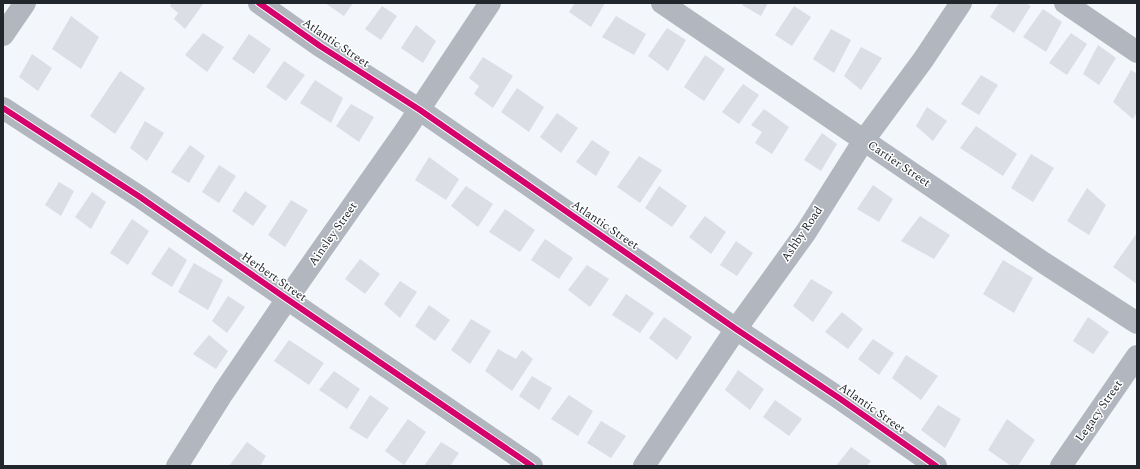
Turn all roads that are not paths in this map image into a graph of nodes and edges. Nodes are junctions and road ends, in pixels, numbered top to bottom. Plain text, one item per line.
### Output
1 (25, 3) edge
2 (260, 3) edge
3 (490, 3) edge
4 (662, 3) edge
5 (961, 3) edge
6 (1065, 3) edge
7 (3, 35) edge
8 (1137, 52) edge
9 (3, 108) edge
10 (420, 110) junction
11 (864, 140) junction
12 (287, 299) junction
13 (1137, 322) edge
14 (736, 329) junction
15 (1137, 356) edge
16 (177, 466) edge
17 (532, 466) edge
18 (644, 466) edge
19 (936, 466) edge
20 (1061, 466) edge

1 - 7 street
2 - 10 street, Atlantic Street
3 - 10 street, Ainsley Street
4 - 11 street, Cartier Street
5 - 11 street, Ashby Road
6 - 8 street
9 - 12 street, Herbert Street
10 - 12 street, Ainsley Street
10 - 14 street, Atlantic Street
11 - 13 street, Cartier Street
11 - 14 street, Ashby Road
12 - 16 street, Ainsley Street
12 - 17 street, Herbert Street
14 - 18 street, Ashby Road
14 - 19 street, Atlantic Street
15 - 20 street, Legacy Street

